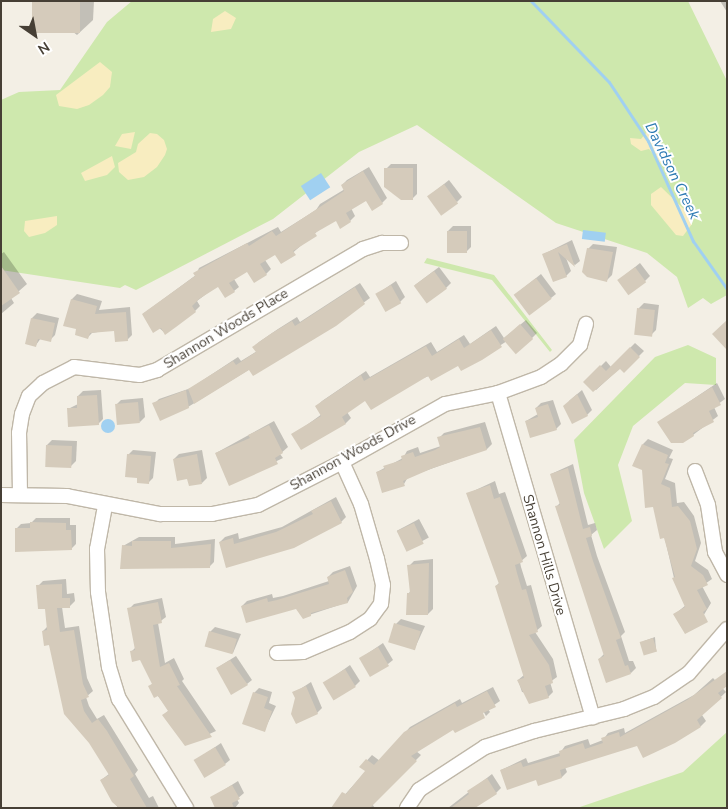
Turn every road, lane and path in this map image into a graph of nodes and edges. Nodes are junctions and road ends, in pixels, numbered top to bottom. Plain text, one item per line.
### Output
1 (401, 243) dead end
2 (586, 324) dead end
3 (498, 393) junction
4 (342, 462) junction
5 (695, 471) dead end
6 (20, 494) junction
7 (1, 495) edge
8 (105, 506) junction
9 (727, 575) edge
10 (727, 629) edge
11 (277, 653) dead end
12 (593, 717) junction
13 (186, 808) edge
14 (407, 808) edge

1 - 6 street, Shannon Woods Place
2 - 3 street, Shannon Woods Drive
3 - 4 street, Shannon Woods Drive
3 - 12 street, Shannon Hills Drive
4 - 8 street, Shannon Woods Drive
4 - 11 street
5 - 9 street
6 - 7 street, Shannon Woods Drive
6 - 8 street, Shannon Woods Drive
8 - 13 street
10 - 12 street
12 - 14 street

